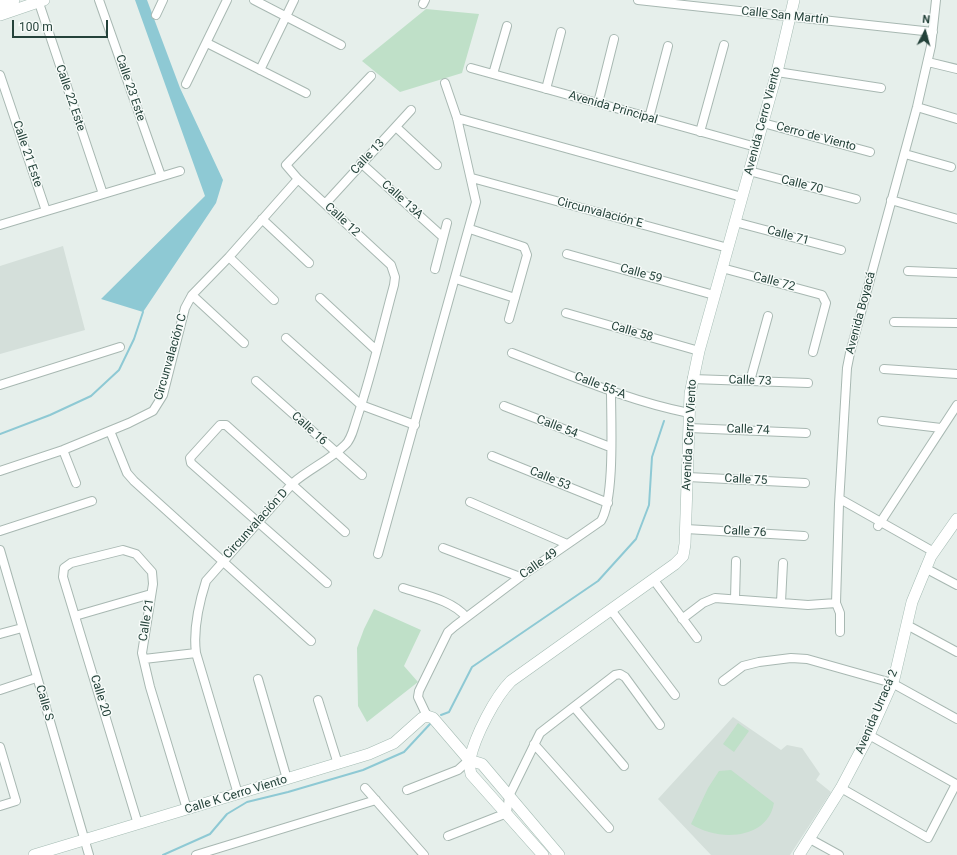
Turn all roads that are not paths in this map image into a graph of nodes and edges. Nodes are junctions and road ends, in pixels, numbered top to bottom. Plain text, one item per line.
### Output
1 (14, 0) edge
2 (99, 0) edge
3 (163, 0) edge
4 (227, 0) edge
5 (254, 0) edge
6 (294, 0) edge
7 (638, 0) edge
8 (794, 0) edge
9 (936, 0) edge
10 (40, 1) edge
11 (0, 5) edge
12 (0, 15) edge
13 (156, 15) dead end
14 (286, 16) junction
15 (791, 16) junction
16 (507, 26) dead end
17 (561, 32) dead end
18 (933, 32) junction
19 (614, 39) dead end
20 (206, 43) junction
21 (340, 45) dead end
22 (724, 45) dead end
23 (668, 46) dead end
24 (928, 62) junction
25 (471, 68) dead end
26 (957, 69) edge
27 (260, 70) junction
28 (777, 72) junction
29 (493, 74) junction
30 (0, 75) edge
31 (372, 76) dead end
32 (445, 83) dead end
33 (186, 84) dead end
34 (880, 88) dead end
35 (546, 89) junction
36 (306, 93) dead end
37 (598, 103) junction
38 (917, 108) junction
39 (411, 110) dead end
40 (457, 118) junction
41 (649, 118) junction
42 (957, 119) edge
43 (763, 123) junction
44 (396, 127) junction
45 (700, 132) junction
46 (756, 147) junction
47 (870, 152) dead end
48 (905, 154) junction
49 (361, 163) junction
50 (437, 165) dead end
51 (951, 167) dead end
52 (180, 170) dead end
53 (749, 172) junction
54 (161, 176) junction
55 (472, 178) junction
56 (298, 179) junction
57 (103, 194) junction
58 (742, 197) junction
59 (856, 199) dead end
60 (891, 200) junction
61 (325, 204) junction
62 (46, 211) junction
63 (262, 219) junction
64 (957, 219) edge
65 (735, 222) junction
66 (447, 223) dead end
67 (0, 225) edge
68 (470, 229) junction
69 (443, 237) junction
70 (728, 248) junction
71 (841, 250) dead end
72 (567, 254) dead end
73 (228, 257) junction
74 (309, 263) dead end
75 (722, 268) junction
76 (435, 269) dead end
77 (908, 271) dead end
78 (957, 273) edge
79 (395, 277) joint
80 (456, 279) junction
81 (192, 295) junction
82 (714, 295) junction
83 (320, 298) dead end
84 (515, 298) junction
85 (274, 300) dead end
86 (566, 313) dead end
87 (768, 316) dead end
88 (509, 319) dead end
89 (894, 322) dead end
90 (957, 324) edge
91 (286, 338) dead end
92 (244, 343) dead end
93 (120, 347) dead end
94 (376, 350) junction
95 (698, 351) junction
96 (813, 352) dead end
97 (512, 353) dead end
98 (884, 369) dead end
99 (957, 374) edge
100 (692, 379) junction
101 (750, 381) junction
102 (256, 382) dead end
103 (808, 383) dead end
104 (0, 385) edge
105 (611, 391) junction
106 (361, 405) junction
107 (957, 405) edge
108 (504, 406) dead end
109 (689, 413) junction
110 (882, 421) dead end
111 (415, 425) junction
112 (689, 428) junction
113 (942, 428) junction
114 (110, 431) junction
115 (806, 433) dead end
116 (610, 448) junction
117 (62, 450) junction
118 (336, 453) junction
119 (492, 456) dead end
120 (0, 472) edge
121 (362, 475) dead end
122 (688, 477) junction
123 (76, 483) dead end
124 (293, 483) junction
125 (805, 483) dead end
126 (92, 501) dead end
127 (840, 501) junction
128 (470, 502) dead end
129 (608, 503) junction
130 (957, 519) edge
131 (258, 521) junction
132 (880, 523) junction
133 (686, 529) junction
134 (0, 530) edge
135 (345, 532) dead end
136 (804, 536) dead end
137 (568, 544) junction
138 (443, 548) dead end
139 (0, 550) edge
140 (378, 554) dead end
141 (932, 554) junction
142 (736, 560) dead end
143 (222, 561) junction
144 (784, 563) dead end
145 (64, 568) joint
146 (926, 568) junction
147 (4, 577) edge
148 (520, 577) junction
149 (653, 579) junction
150 (327, 583) dead end
151 (957, 585) edge
152 (403, 588) dead end
153 (151, 594) junction
154 (735, 598) junction
155 (781, 602) junction
156 (836, 603) junction
157 (611, 610) junction
158 (76, 616) junction
159 (466, 617) junction
160 (682, 619) junction
161 (907, 625) junction
162 (22, 628) junction
163 (840, 632) dead end
164 (0, 634) edge
165 (697, 638) dead end
166 (311, 641) dead end
167 (957, 652) edge
168 (196, 653) junction
169 (144, 659) junction
170 (36, 678) junction
171 (258, 679) dead end
172 (723, 681) dead end
173 (892, 683) junction
174 (0, 690) edge
175 (675, 695) dead end
176 (318, 700) dead end
177 (574, 707) junction
178 (427, 716) junction
179 (957, 719) edge
180 (660, 725) dead end
181 (870, 735) junction
182 (534, 744) junction
183 (0, 747) edge
184 (469, 760) junction
185 (338, 764) junction
186 (624, 766) dead end
187 (287, 779) junction
188 (365, 788) dead end
189 (841, 788) junction
190 (407, 790) dead end
191 (238, 794) junction
192 (509, 796) junction
193 (376, 800) junction
194 (0, 806) edge
195 (187, 809) junction
196 (507, 813) junction
197 (138, 824) junction
198 (609, 828) dead end
199 (448, 836) dead end
200 (810, 839) junction
201 (84, 840) junction
202 (34, 855) edge
203 (89, 855) edge
204 (196, 855) edge
205 (424, 855) edge
206 (543, 855) edge
207 (559, 855) edge
208 (799, 855) edge
209 (839, 855) edge

1 - 11 street
2 - 54 street, Calle 23 Este
3 - 13 street
4 - 20 street
5 - 14 street
6 - 14 street
7 - 15 street, Calle San Martín
8 - 15 street, Avenida Cerro Viento
9 - 18 street, Avenida Boyacá
10 - 12 street
10 - 57 street, Calle 22 Este
14 - 21 street
14 - 27 street
15 - 18 street, Calle San Martín
15 - 28 street, Avenida Cerro Viento
16 - 29 street
17 - 35 street
18 - 24 street, Avenida Boyacá
19 - 37 street
20 - 27 street
20 - 33 street
22 - 45 street
23 - 41 street
24 - 26 street
24 - 38 street, Avenida Boyacá
25 - 29 street, Avenida Principal
27 - 36 street
28 - 34 street
28 - 43 street, Avenida Cerro Viento
29 - 35 street, Avenida Principal
30 - 62 street, Calle 21 Este
31 - 56 street, Calle 12
32 - 40 street
35 - 37 street, Avenida Principal
37 - 41 street, Avenida Principal
38 - 42 street
38 - 48 street, Avenida Boyacá
39 - 44 street, Calle 13
40 - 55 street
40 - 58 street
41 - 45 street, Avenida Principal
43 - 46 street, Avenida Cerro Viento
43 - 47 street, Cerro de Viento
44 - 49 street, Calle 13
44 - 50 street
45 - 46 street, Avenida Principal
46 - 53 street, Avenida Cerro Viento
48 - 51 street
48 - 60 street, Avenida Boyacá
49 - 61 street, Calle 13
49 - 69 street, Calle 13A
52 - 54 street
53 - 58 street, Avenida Cerro Viento
53 - 59 street, Calle 70
54 - 57 street
55 - 68 street
55 - 70 street, Circunvalación E
56 - 61 street, Calle 12
56 - 63 street, Circunvalación C
57 - 62 street
58 - 65 street, Avenida Cerro Viento
60 - 64 street
60 - 127 street, Avenida Boyacá
61 - 79 street, Calle 12
62 - 67 street
63 - 73 street, Circunvalación C
63 - 74 street
65 - 70 street, Avenida Cerro Viento
65 - 71 street, Calle 71
66 - 69 street
68 - 80 street
68 - 84 street
69 - 76 street
70 - 75 street, Avenida Cerro Viento
72 - 82 street, Calle 59
73 - 81 street, Circunvalación C
73 - 85 street
75 - 82 street, Avenida Cerro Viento
75 - 96 street, Calle 72
77 - 78 street
79 - 94 street, Circunvalación D
80 - 84 street
80 - 111 street
81 - 92 street
81 - 114 street, Circunvalación C
82 - 95 street, Avenida Cerro Viento
83 - 94 street
84 - 88 street
86 - 95 street, Calle 58
87 - 101 street
89 - 90 street
91 - 106 street
93 - 104 street
94 - 106 street, Circunvalación D
95 - 100 street, Avenida Cerro Viento
97 - 105 street, Calle 55-A
98 - 99 street
100 - 101 street, Calle 73
100 - 109 street, Avenida Cerro Viento
101 - 103 street, Calle 73
102 - 118 street, Calle 16
105 - 109 street, Calle 55-A
105 - 116 street, Calle 49
106 - 111 street
106 - 118 street, Circunvalación D
107 - 113 street
108 - 116 street, Calle 54
109 - 112 street, Avenida Cerro Viento
110 - 113 street
111 - 140 street
112 - 115 street, Calle 74
112 - 122 street, Avenida Cerro Viento
113 - 132 street
114 - 117 street, Circunvalación C
114 - 143 street
116 - 129 street, Calle 49
117 - 120 street, Circunvalación C
117 - 123 street
118 - 121 street, Calle 16
118 - 124 street, Circunvalación D
119 - 129 street, Calle 53
122 - 125 street, Calle 75
122 - 133 street, Avenida Cerro Viento
124 - 131 street, Circunvalación D
124 - 131 street
124 - 135 street
126 - 134 street
127 - 132 street
127 - 156 street, Avenida Boyacá
128 - 137 street
129 - 137 street, Calle 49
130 - 141 street, Avenida Urracá 2
131 - 143 street, Circunvalación D
131 - 150 street
132 - 141 street
133 - 136 street, Calle 76
133 - 149 street, Avenida Cerro Viento
137 - 148 street, Calle 49
138 - 148 street
139 - 147 street, Calle S
141 - 146 street, Avenida Urracá 2
142 - 154 street
143 - 166 street
143 - 168 street, Circunvalación D
144 - 155 street
145 - 153 street, Calle 21
145 - 158 street, Calle 20
146 - 151 street
146 - 161 street, Avenida Urracá 2
147 - 162 street, Calle S
148 - 159 street, Calle 49
149 - 157 street, Avenida Cerro Viento
149 - 160 street
152 - 159 street
153 - 158 street
153 - 169 street, Calle 21
154 - 155 street
154 - 160 street
155 - 156 street
156 - 163 street, Avenida Boyacá
157 - 175 street
157 - 184 street, Avenida Cerro Viento
158 - 197 street, Calle 20
159 - 178 street, Calle 49
160 - 165 street
161 - 167 street
161 - 173 street, Avenida Urracá 2
162 - 164 street
162 - 170 street, Calle S
168 - 169 street
168 - 191 street, Circunvalación D
169 - 195 street, Calle 21
170 - 174 street
170 - 201 street, Calle S
171 - 187 street
172 - 173 street
173 - 179 street
173 - 181 street, Avenida Urracá 2
176 - 185 street
177 - 180 street
177 - 182 street
177 - 186 street
178 - 184 street
178 - 185 street, Calle K Cerro Viento
181 - 189 street, Avenida Urracá 2
181 - 189 street
182 - 192 street
182 - 198 street
183 - 194 street
184 - 190 street
184 - 192 street
184 - 196 street
185 - 187 street, Calle K Cerro Viento
187 - 191 street, Calle K Cerro Viento
188 - 193 street
189 - 200 street, Avenida Urracá 2
191 - 195 street, Calle K Cerro Viento
192 - 196 street
192 - 207 street
193 - 204 street
193 - 205 street
195 - 197 street, Calle K Cerro Viento
196 - 199 street
196 - 206 street
197 - 201 street, Calle K Cerro Viento
200 - 208 street, Avenida Urracá 2
200 - 209 street
201 - 202 street, Calle K Cerro Viento
201 - 203 street, Calle S

